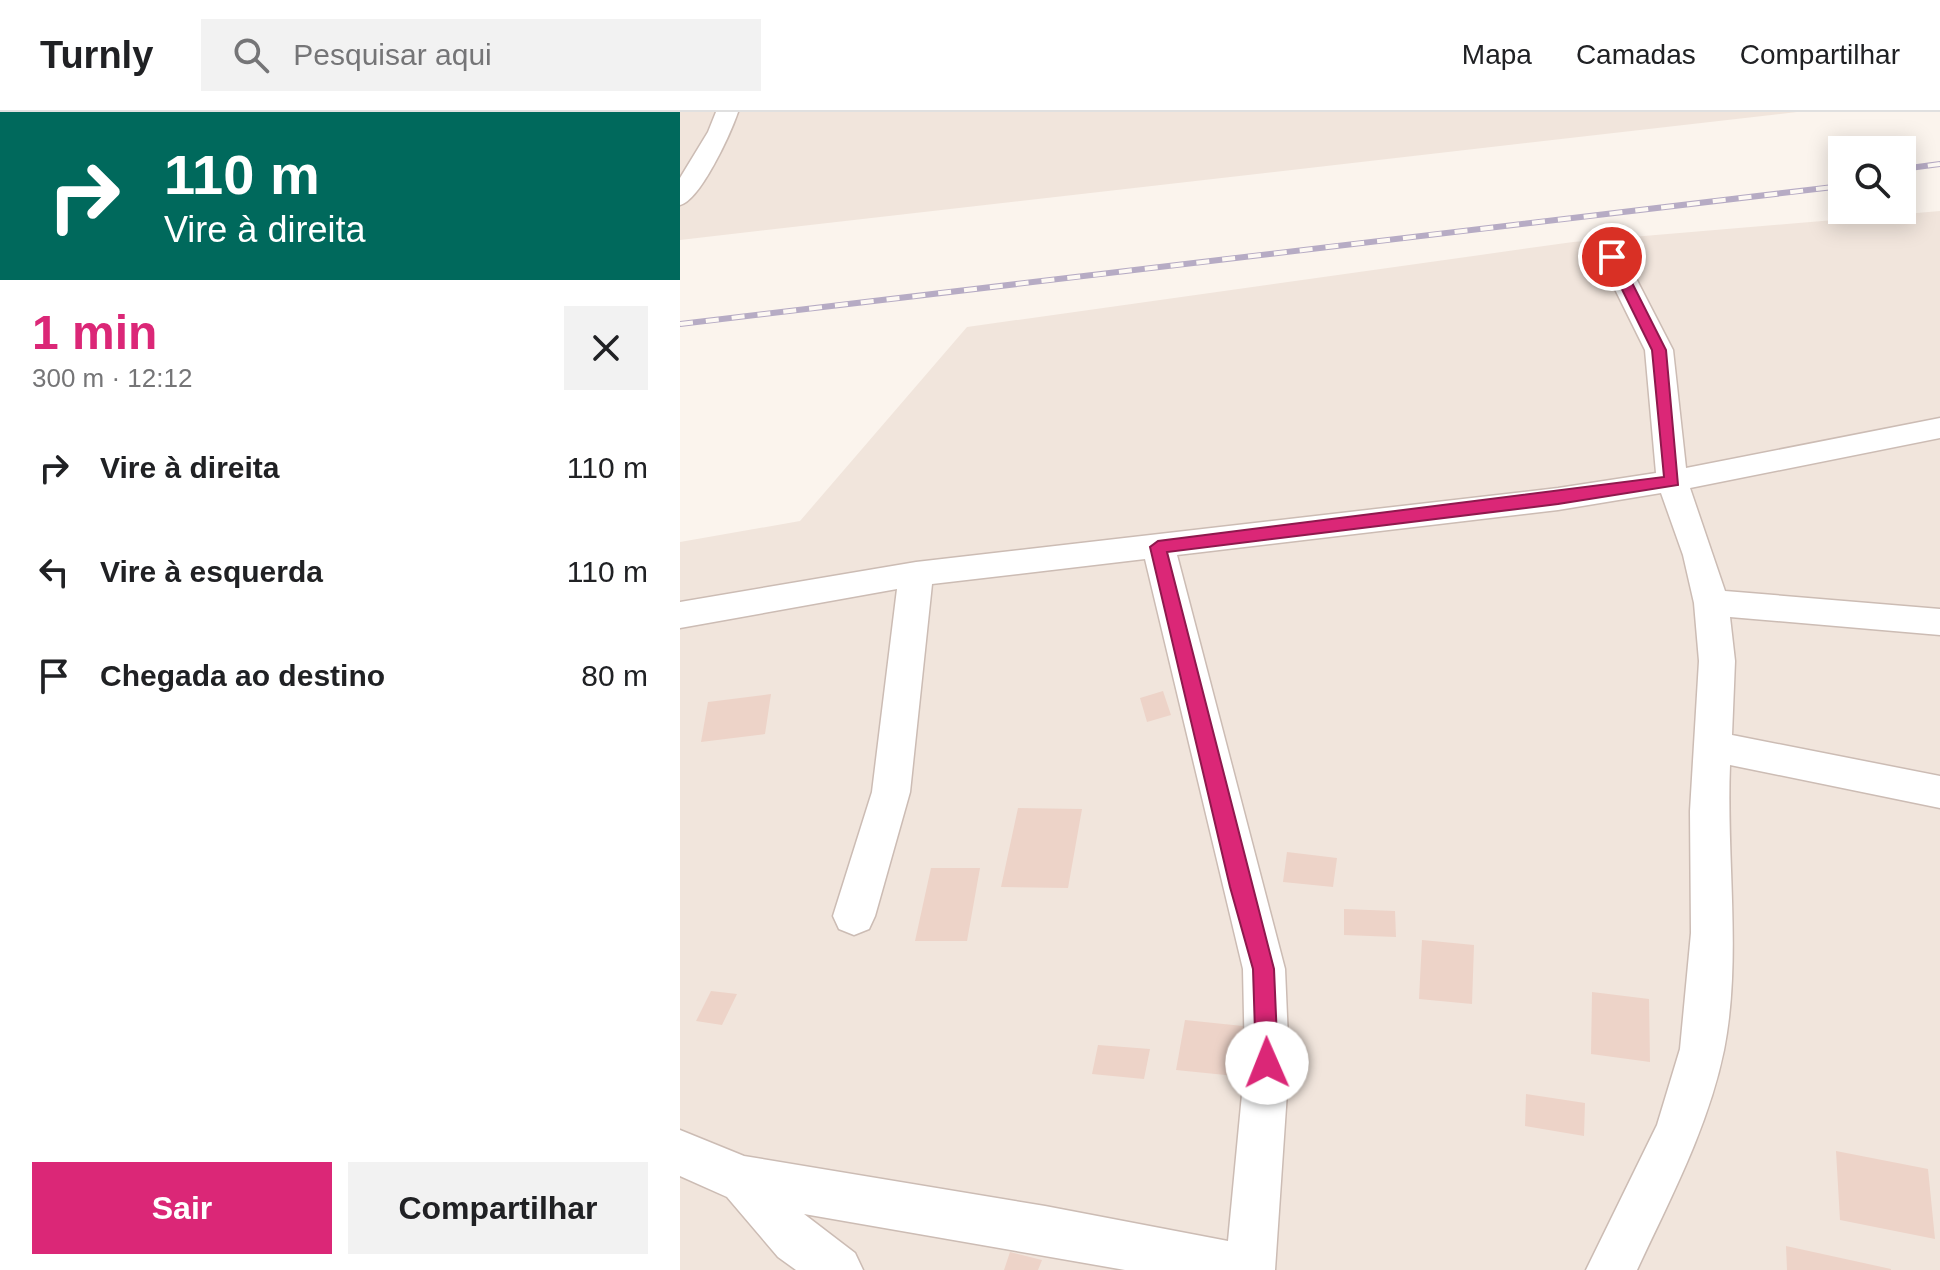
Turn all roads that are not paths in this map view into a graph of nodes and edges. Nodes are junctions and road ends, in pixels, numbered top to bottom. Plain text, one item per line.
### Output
1 (727, 112) edge
2 (680, 198) edge
3 (1612, 257) dead end
4 (1940, 428) edge
5 (1672, 481) junction
6 (1158, 547) junction
7 (916, 574) junction
8 (1711, 603) junction
9 (680, 615) edge
10 (1940, 622) edge
11 (1712, 746) junction
12 (1940, 792) edge
13 (854, 916) dead end
14 (680, 1153) edge
15 (744, 1180) junction
16 (838, 1270) edge
17 (1250, 1270) edge
18 (1611, 1270) edge

1 - 2 street
3 - 5 street
4 - 5 street
5 - 6 street
5 - 8 street
6 - 7 street
6 - 17 street
7 - 9 street
7 - 13 street
8 - 10 street
8 - 11 street
11 - 12 street
11 - 18 street
14 - 15 street
15 - 16 street
15 - 17 street

